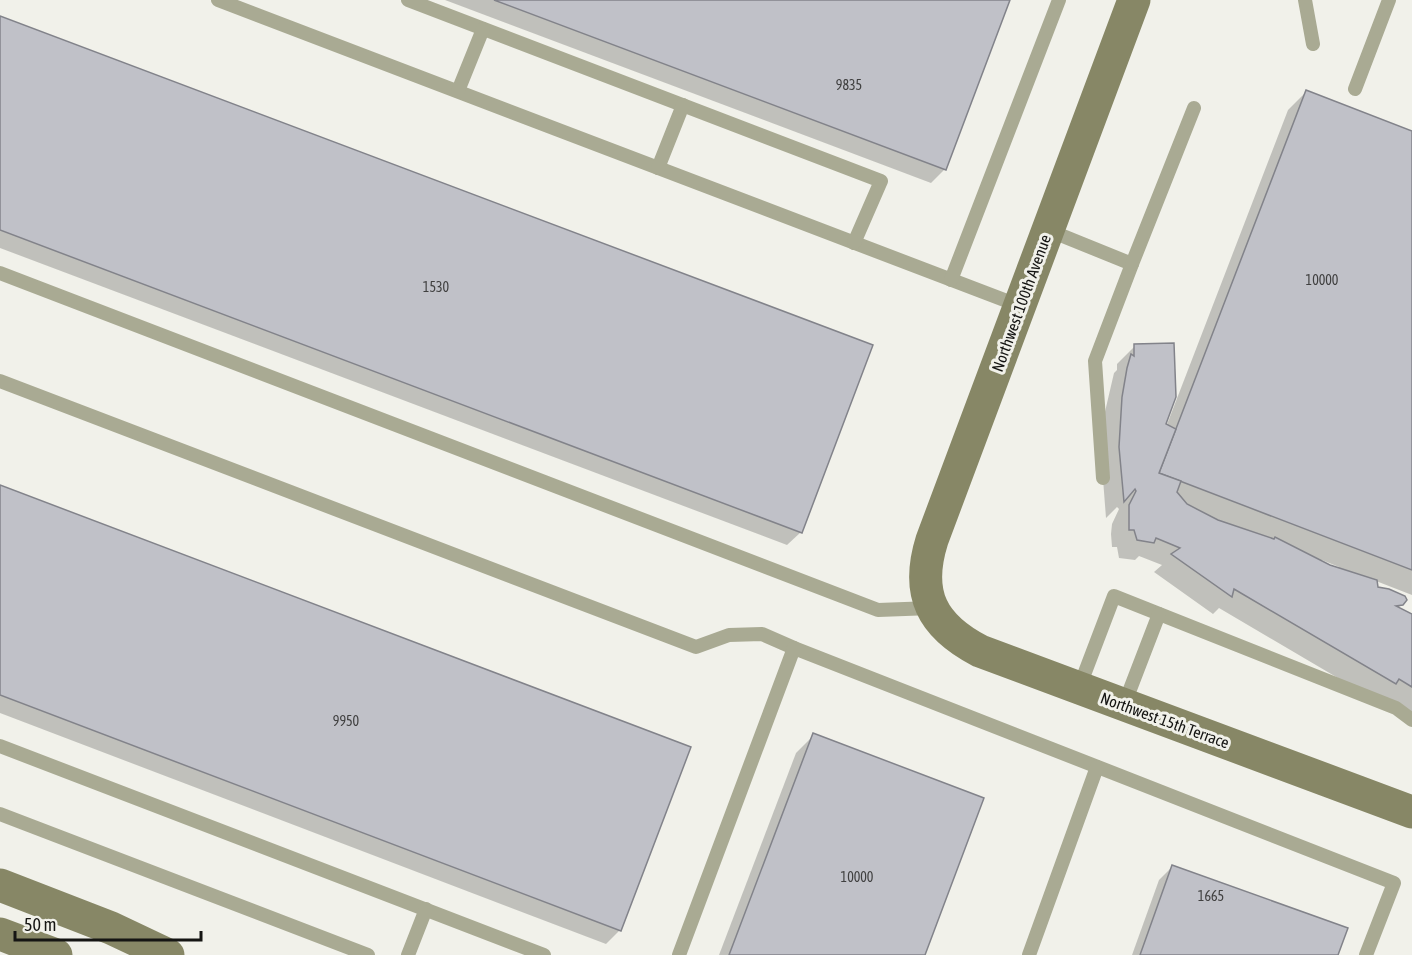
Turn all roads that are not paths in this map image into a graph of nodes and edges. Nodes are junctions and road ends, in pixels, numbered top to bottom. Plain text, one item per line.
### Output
1 (218, 0) edge
2 (408, 0) edge
3 (1059, 0) edge
4 (1134, 0) edge
5 (1305, 0) edge
6 (1389, 0) edge
7 (483, 29) junction
8 (1313, 44) dead end
9 (1355, 89) dead end
10 (458, 92) junction
11 (683, 105) junction
12 (1194, 108) dead end
13 (658, 168) junction
14 (1048, 231) junction
15 (854, 243) junction
16 (1132, 264) junction
17 (0, 273) edge
18 (951, 280) junction
19 (1020, 306) junction
20 (0, 381) edge
21 (1103, 478) dead end
22 (933, 608) junction
23 (1159, 614) junction
24 (794, 648) junction
25 (1079, 688) junction
26 (1124, 705) junction
27 (1412, 720) edge
28 (0, 746) edge
29 (1097, 766) junction
30 (1411, 810) edge
31 (0, 814) edge
32 (0, 885) edge
33 (426, 909) junction
34 (0, 934) edge
35 (56, 955) edge
36 (168, 955) edge
37 (368, 955) edge
38 (408, 955) edge
39 (544, 955) edge
40 (679, 955) edge
41 (1029, 955) edge
42 (1366, 955) edge

1 - 10 lane
2 - 7 lane
3 - 18 lane
4 - 14 street, Northwest 100th Avenue
5 - 8 lane
6 - 9 lane
7 - 10 lane
7 - 11 lane
10 - 13 lane
11 - 13 lane
11 - 15 lane
12 - 16 lane
13 - 15 lane
14 - 16 lane
14 - 19 street, Northwest 100th Avenue
15 - 18 lane
16 - 21 lane
17 - 22 lane
18 - 19 lane
19 - 22 street, Northwest 100th Avenue
20 - 24 lane
22 - 25 street, Northwest 15th Terrace
23 - 25 lane
23 - 26 lane
23 - 27 lane
24 - 29 lane
24 - 40 lane
25 - 26 street, Northwest 15th Terrace
26 - 30 street, Northwest 15th Terrace
28 - 33 lane
29 - 41 lane
29 - 42 lane
31 - 37 lane
32 - 36 street
33 - 38 lane
33 - 39 lane
34 - 35 street

